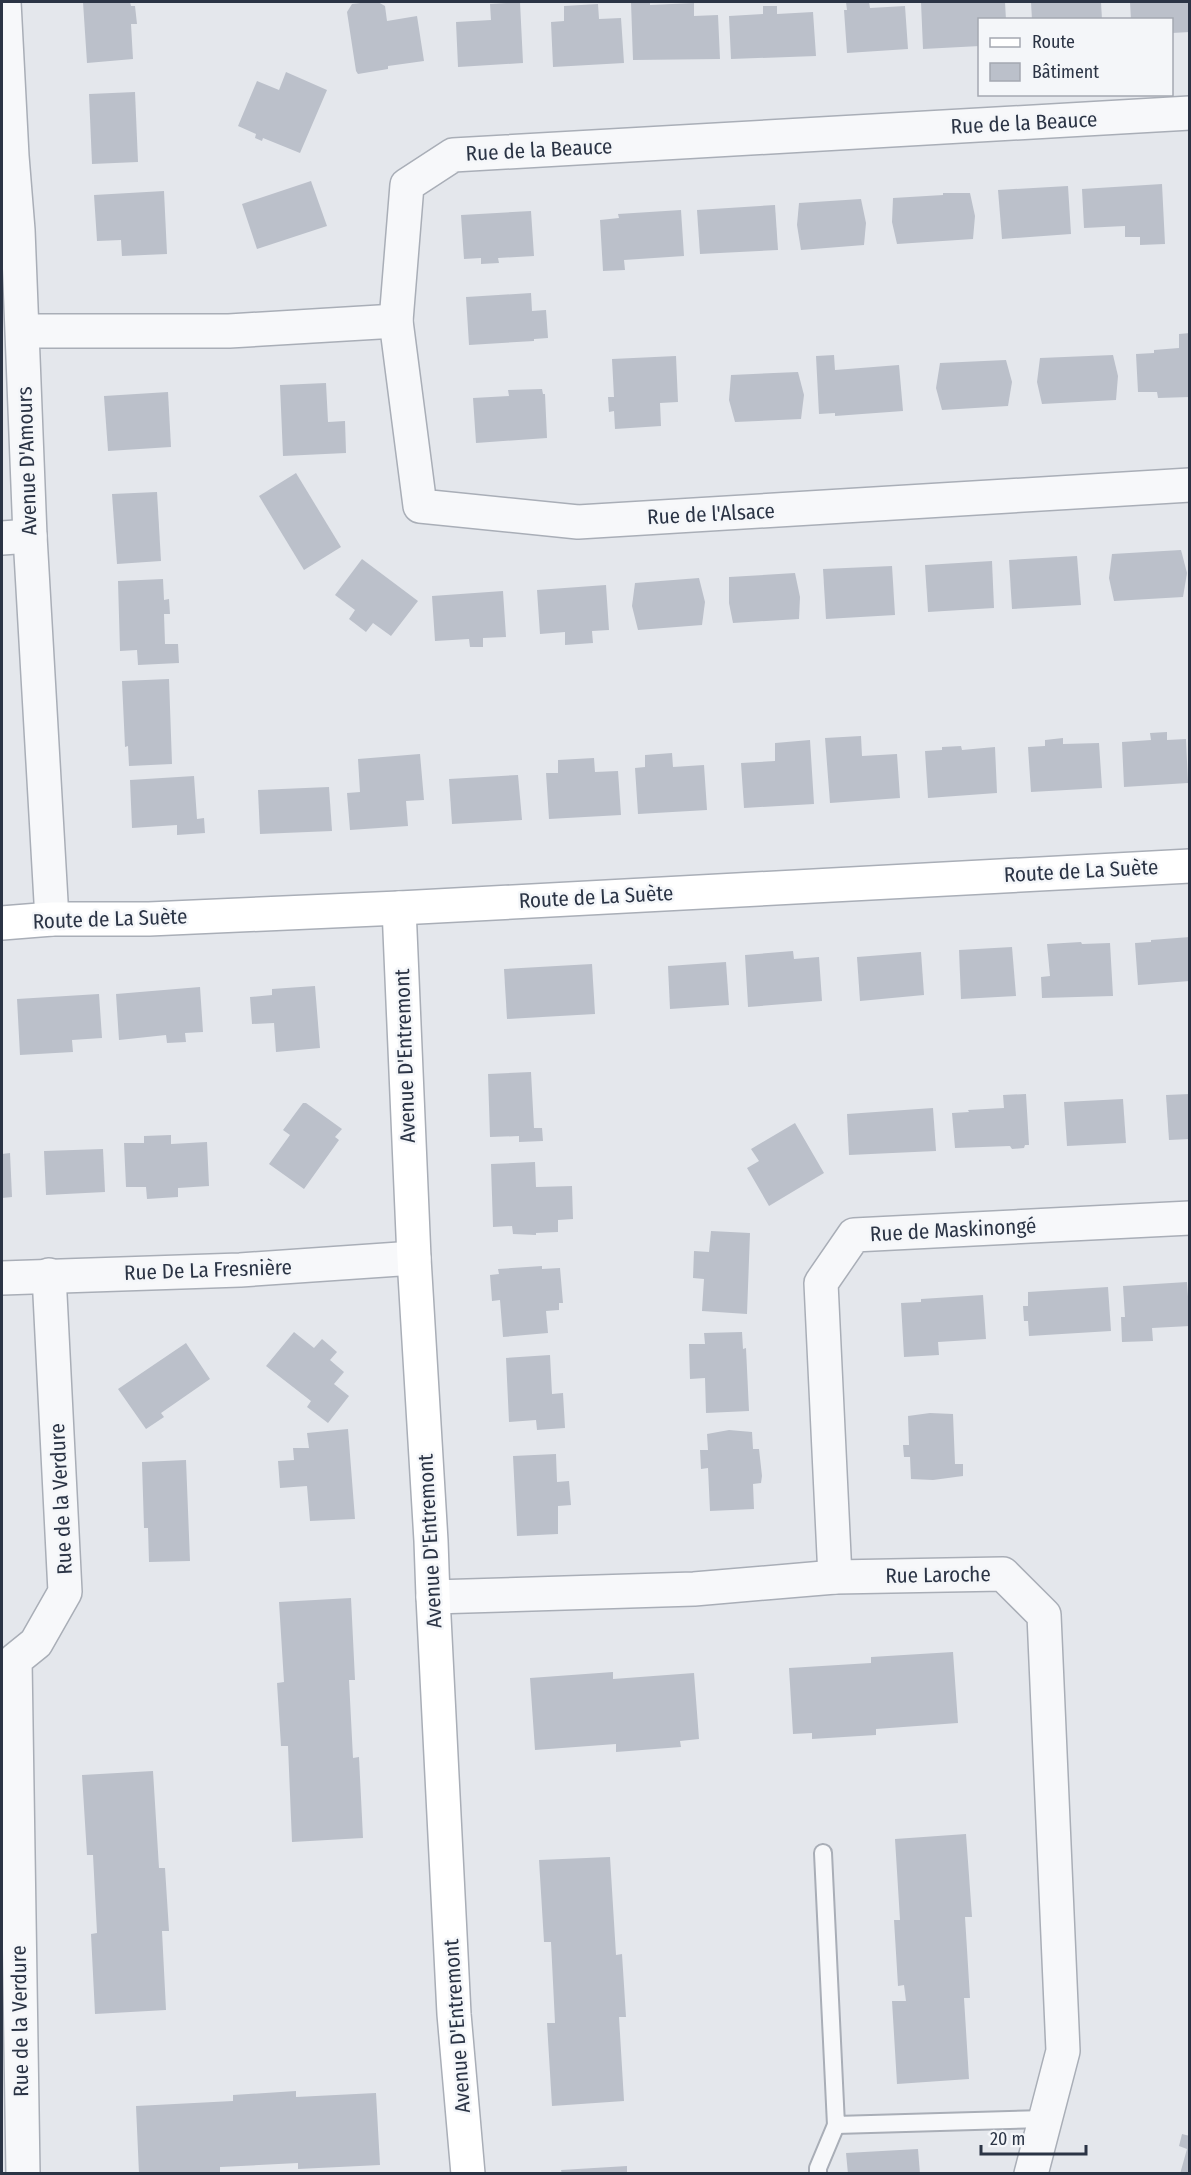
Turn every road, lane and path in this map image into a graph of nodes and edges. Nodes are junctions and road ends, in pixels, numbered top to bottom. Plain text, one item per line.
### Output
1 (4, 2) edge
2 (1190, 113) edge
3 (7, 156) edge
4 (396, 321) junction
5 (23, 331) junction
6 (1190, 485) edge
7 (16, 537) edge
8 (1190, 866) edge
9 (399, 908) junction
10 (52, 920) junction
11 (2, 923) edge
12 (1190, 1218) edge
13 (414, 1258) junction
14 (49, 1275) junction
15 (2, 1278) edge
16 (835, 1577) junction
17 (433, 1597) junction
18 (8, 1660) edge
19 (823, 1853) dead end
20 (1045, 2119) junction
21 (837, 2125) junction
22 (22, 2174) edge
23 (468, 2174) edge
24 (818, 2174) edge
25 (1031, 2174) edge

1 - 3 street, Avenue D'Amours
2 - 4 street, Rue de la Beauce
3 - 5 street, Avenue D'Amours
4 - 5 street
4 - 6 street, Rue de l'Alsace
5 - 7 street, Avenue D'Amours
7 - 10 street, Avenue D'Amours
8 - 9 street, Route de La Suète
9 - 10 street, Route de La Suète
9 - 13 street, Avenue D'Entremont
10 - 11 street, Route de La Suète
12 - 16 street, Rue de Maskinongé
13 - 14 street, Rue De La Fresnière
13 - 17 street, Avenue D'Entremont
14 - 15 street, Rue De La Fresnière
14 - 18 street, Rue de la Verdure
16 - 17 street, Rue Laroche
16 - 20 street, Rue Laroche
17 - 23 street, Avenue D'Entremont
18 - 22 street, Rue de la Verdure
19 - 21 lane
20 - 21 lane
20 - 25 street, Rue Laroche
21 - 24 lane

